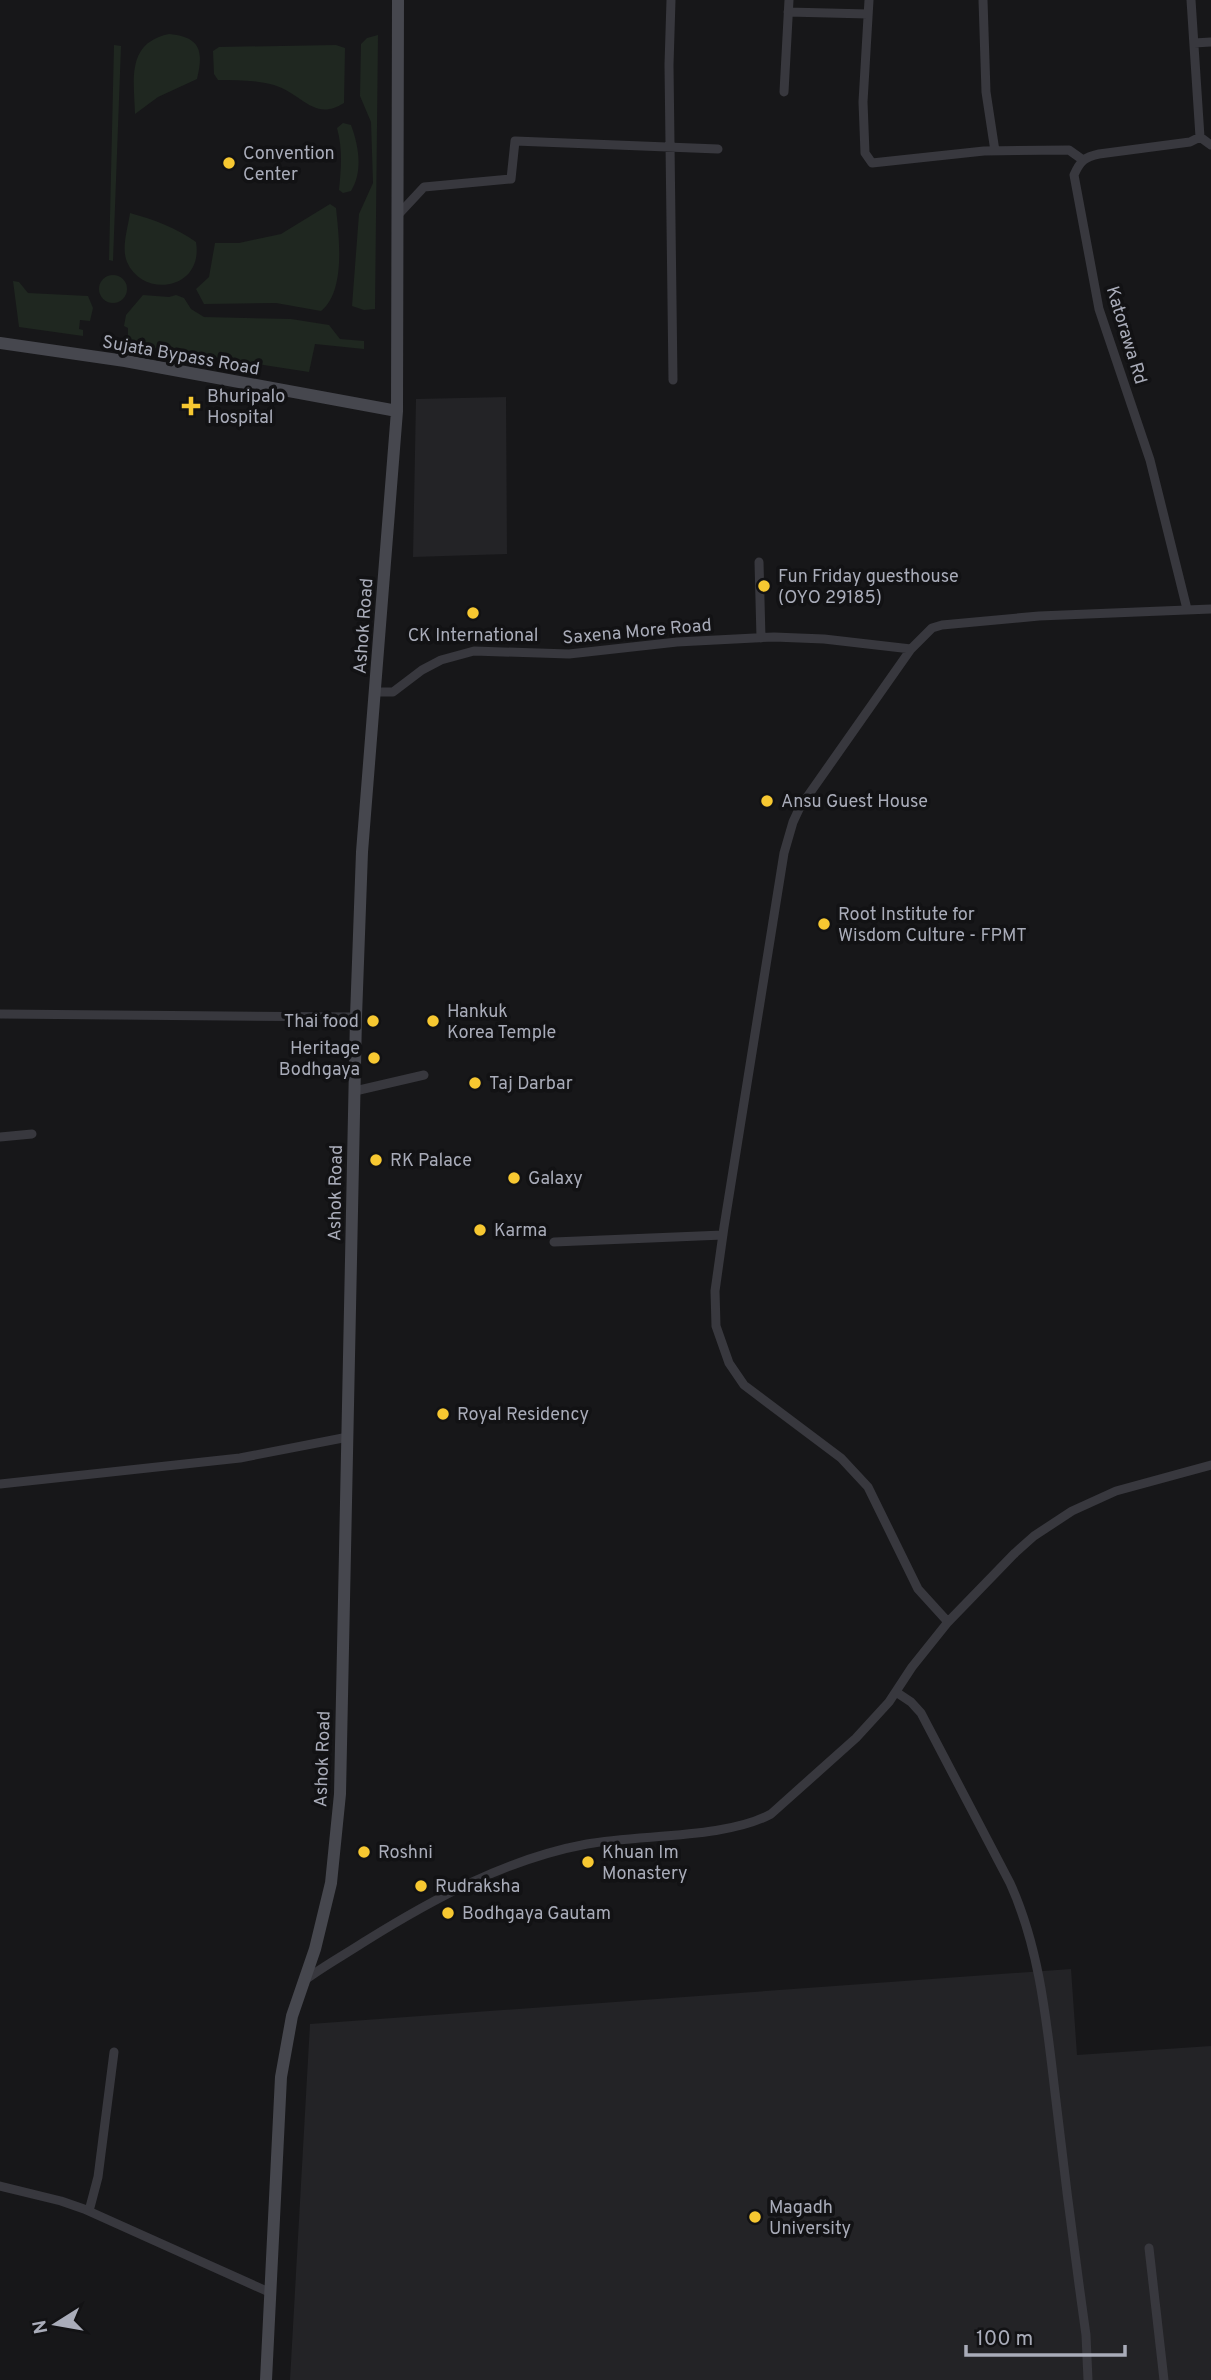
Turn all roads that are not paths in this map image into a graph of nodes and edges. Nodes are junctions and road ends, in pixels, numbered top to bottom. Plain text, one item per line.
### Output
1 (397, 0) edge
2 (671, 0) edge
3 (789, 0) edge
4 (869, 0) edge
5 (983, 0) edge
6 (1191, 0) edge
7 (788, 12) junction
8 (868, 14) junction
9 (1211, 42) edge
10 (1194, 43) junction
11 (784, 92) dead end
12 (1200, 137) junction
13 (1211, 145) edge
14 (670, 148) junction
15 (718, 149) dead end
16 (995, 151) junction
17 (1083, 160) junction
18 (397, 216) junction
19 (0, 343) edge
20 (673, 380) dead end
21 (397, 411) junction
22 (759, 562) dead end
23 (1188, 609) junction
24 (1211, 609) edge
25 (761, 638) junction
26 (911, 649) junction
27 (376, 692) junction
28 (0, 1014) edge
29 (356, 1017) junction
30 (424, 1075) dead end
31 (355, 1091) junction
32 (32, 1134) dead end
33 (0, 1137) edge
34 (723, 1235) junction
35 (554, 1242) dead end
36 (348, 1437) junction
37 (1211, 1465) edge
38 (0, 1484) edge
39 (948, 1622) junction
40 (896, 1692) junction
41 (304, 1981) junction
42 (114, 2052) dead end
43 (0, 2186) edge
44 (89, 2211) junction
45 (1149, 2248) dead end
46 (271, 2292) junction
47 (266, 2380) edge
48 (1088, 2380) edge
49 (1164, 2380) edge

1 - 18 street, Ashok Road
2 - 14 street
3 - 7 street
4 - 8 street
5 - 16 street
6 - 10 street
7 - 8 street
7 - 11 street
8 - 16 street
9 - 10 street
10 - 12 street
12 - 13 street
12 - 17 street
14 - 15 street
14 - 18 street
14 - 20 street
16 - 17 street
17 - 23 street, Katorawa Rd
18 - 21 street, Ashok Road
19 - 21 street, Sujata Bypass Road
21 - 27 street, Ashok Road
22 - 25 street
23 - 24 street
23 - 26 street
25 - 26 street, Saxena More Road
25 - 27 street, Saxena More Road
26 - 34 street
27 - 29 street, Ashok Road
28 - 29 street
29 - 31 street, Ashok Road
30 - 31 street
31 - 36 street, Ashok Road
32 - 33 street
34 - 35 street
34 - 39 street
36 - 38 street
36 - 41 street, Ashok Road
37 - 39 street
39 - 40 street
40 - 41 street
40 - 48 street
41 - 46 street, Ashok Road
42 - 44 street
43 - 44 street
44 - 46 street
45 - 49 street
46 - 47 street, Ashok Road

